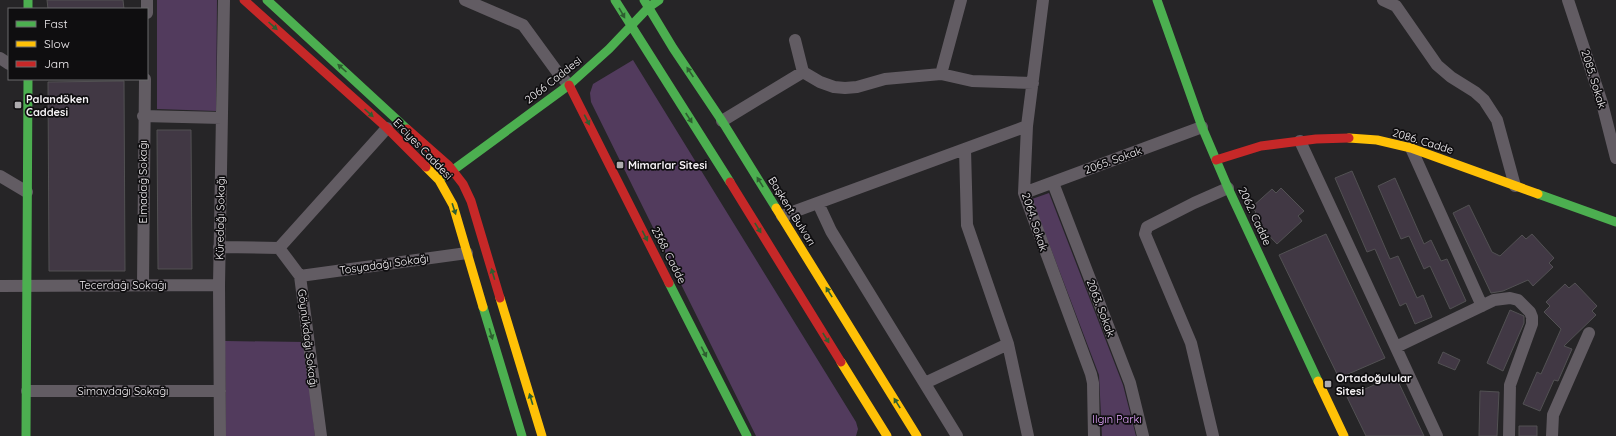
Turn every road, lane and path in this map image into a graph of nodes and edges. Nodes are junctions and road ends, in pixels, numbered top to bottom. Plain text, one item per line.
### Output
1 (224, 0) edge
2 (244, 0) edge
3 (267, 0) edge
4 (465, 0) edge
5 (615, 0) edge
6 (659, 0) edge
7 (961, 0) edge
8 (1043, 0) edge
9 (1157, 0) edge
10 (1383, 0) edge
11 (1568, 0) edge
12 (646, 4) edge
13 (630, 26) junction
14 (795, 40) dead end
15 (803, 72) junction
16 (941, 74) junction
17 (28, 80) edge
18 (145, 80) edge
19 (1033, 83) junction
20 (569, 85) junction
21 (144, 116) junction
22 (222, 118) junction
23 (722, 121) junction
24 (1027, 126) junction
25 (1202, 127) junction
26 (387, 128) junction
27 (1300, 141) junction
28 (1411, 148) junction
29 (965, 149) junction
30 (1616, 158) edge
31 (1216, 160) junction
32 (454, 170) junction
33 (0, 176) edge
34 (439, 180) junction
35 (1053, 183) junction
36 (1515, 186) junction
37 (1228, 188) junction
38 (27, 192) junction
39 (1024, 193) junction
40 (818, 203) junction
41 (782, 216) junction
42 (1616, 222) edge
43 (220, 247) junction
44 (279, 248) junction
45 (467, 253) junction
46 (300, 276) junction
47 (143, 285) junction
48 (219, 285) junction
49 (0, 286) edge
50 (27, 286) junction
51 (1482, 306) junction
52 (1590, 333) dead end
53 (1008, 344) junction
54 (1396, 347) junction
55 (925, 383) junction
56 (27, 391) junction
57 (220, 391) junction
58 (885, 433) edge
59 (26, 436) edge
60 (220, 436) edge
61 (321, 436) edge
62 (522, 436) edge
63 (542, 436) edge
64 (747, 436) edge
65 (873, 436) edge
66 (917, 436) edge
67 (957, 436) edge
68 (1028, 436) edge
69 (1094, 436) edge
70 (1143, 436) edge
71 (1213, 436) edge
72 (1344, 436) edge
73 (1437, 436) edge
74 (1509, 436) edge
75 (1552, 436) edge

1 - 22 street, Küredağı Sokağı
2 -> 26 street, Erciyes Caddesi
32 -> 3 street, Erciyes Caddesi
4 - 20 street
5 -> 13 street
6 - 12 street, 2066 Caddesi
7 - 16 street
8 - 19 street, 2064. Sokak
9 - 25 street, 2062. Cadde
10 - 36 street
11 - 30 street, 2085. Sokak
12 - 13 street, 2066 Caddesi
23 -> 12 street, Başkent Bulvarı
13 - 20 street, 2066 Caddesi
13 -> 58 street
14 - 15 street
15 - 16 street
15 - 23 street
16 - 19 street
17 - 38 street
18 - 21 street, Elmadağ Sokağı
19 - 24 street, 2064. Sokak
20 - 32 street, 2066 Caddesi
20 -> 64 street, 2368. Cadde
21 - 22 street
21 - 47 street, Elmadağ Sokağı
22 - 43 street, Küredağı Sokağı
41 -> 23 street, Başkent Bulvarı
24 - 29 street
24 - 39 street, 2064. Sokak
25 - 31 street, 2062. Cadde
25 - 35 street, 2065. Sokak
26 - 34 street, Erciyes Caddesi
26 - 44 street
27 - 28 street, 2086. Cadde
27 - 31 street, 2086. Cadde
27 - 54 street
28 - 36 street, 2086. Cadde
28 - 51 street
29 - 40 street
29 - 53 street
31 - 37 street, 2062. Cadde
32 - 34 street, 2066 Caddesi
63 -> 32 street, Erciyes Caddesi
33 - 38 street
34 -> 45 street, Erciyes Caddesi
35 - 39 street, 2065. Sokak
35 - 70 street, 2063. Sokak
36 - 42 street, 2086. Cadde
37 - 71 street
37 - 72 street, 2062. Cadde
38 - 50 street
39 - 69 street, 2064. Sokak
40 - 41 street
40 - 55 street
66 -> 41 street, Başkent Bulvarı
43 - 44 street
43 - 48 street, Küredağı Sokağı
44 - 46 street, Göynükdağı Sokağı
45 - 46 street, Tosyadağı Sokağı
45 -> 62 street, Erciyes Caddesi
46 - 61 street, Göynükdağı Sokağı
47 - 48 street, Tecerdağı Sokağı
47 - 50 street, Tecerdağı Sokağı
48 - 57 street, Küredağı Sokağı
49 - 50 street, Tecerdağı Sokağı
50 - 56 street
51 - 54 street
51 - 74 street
52 - 75 street
53 - 55 street
53 - 68 street
54 - 73 street
55 - 67 street
56 - 57 street, Simavdağı Sokağı
56 - 59 street
57 - 60 street, Küredağı Sokağı
58 - 65 street

